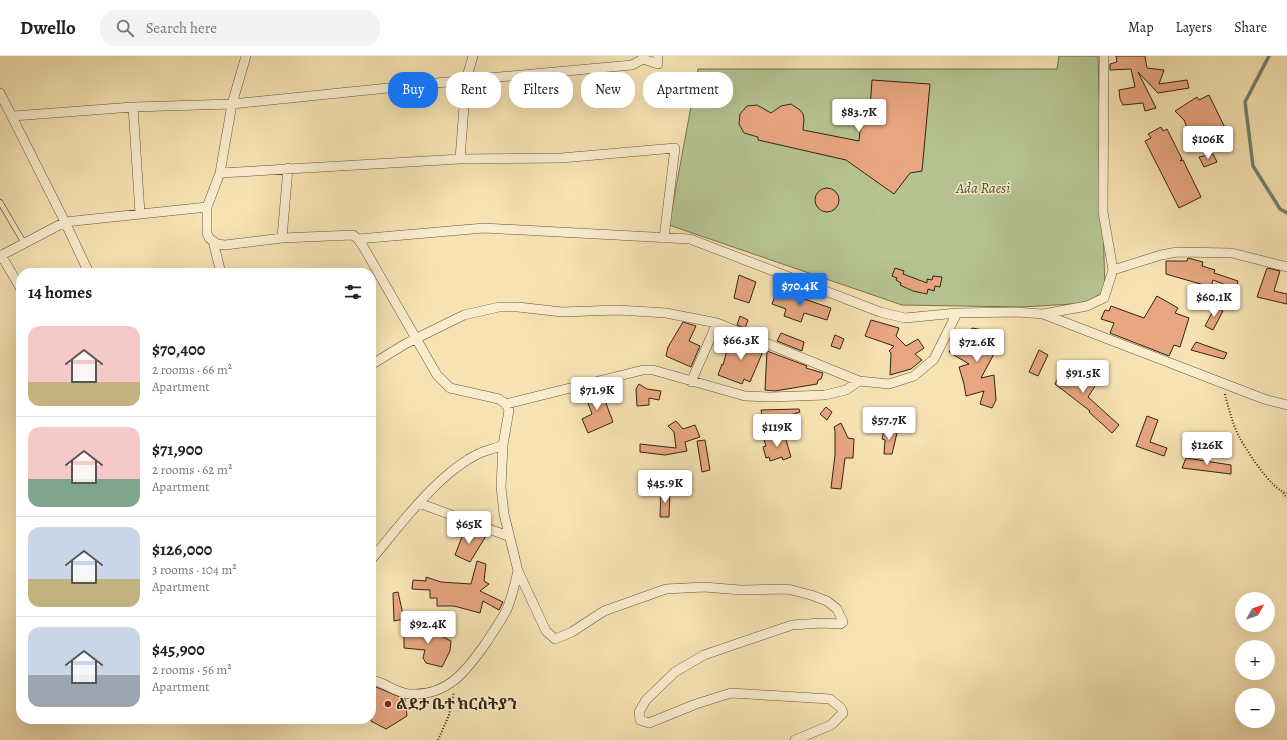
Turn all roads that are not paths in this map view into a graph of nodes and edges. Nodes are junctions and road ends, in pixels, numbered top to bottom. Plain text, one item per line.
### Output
1 (246, 56) edge
2 (473, 56) edge
3 (658, 56) edge
4 (1104, 56) edge
5 (468, 72) edge
6 (501, 77) edge
7 (446, 82) edge
8 (0, 93) edge
9 (232, 104) junction
10 (133, 106) junction
11 (464, 108) edge
12 (12, 116) junction
13 (460, 159) junction
14 (288, 168) junction
15 (220, 172) junction
16 (0, 202) edge
17 (207, 207) junction
18 (140, 213) junction
19 (65, 222) junction
20 (282, 238) junction
21 (664, 238) junction
22 (358, 239) junction
23 (213, 241) junction
24 (24, 243) junction
25 (1, 256) edge
26 (1287, 267) edge
27 (87, 268) edge
28 (220, 268) edge
29 (375, 268) edge
30 (376, 269) edge
31 (1113, 270) junction
32 (16, 281) edge
33 (957, 313) junction
34 (1043, 314) junction
35 (717, 323) junction
36 (417, 338) junction
37 (376, 362) edge
38 (691, 382) junction
39 (860, 382) junction
40 (506, 404) junction
41 (1287, 405) edge
42 (503, 445) junction
43 (419, 503) junction
44 (508, 536) junction
45 (376, 554) edge
46 (518, 571) junction
47 (376, 681) edge
48 (795, 740) edge

1 - 9 street
2 - 5 street
3 - 6 street
4 - 31 street
7 - 9 street
8 - 12 street
9 - 10 street
9 - 15 street
10 - 12 street
10 - 18 street
11 - 13 street
12 - 19 street
13 - 14 street
13 - 21 street
14 - 15 street
14 - 20 street
15 - 17 street
16 - 24 lane
17 - 18 street
17 - 23 street
18 - 19 street
19 - 24 street
19 - 27 street
20 - 22 street
20 - 23 street
21 - 22 street
21 - 33 street
22 - 29 street
23 - 28 street
24 - 25 street
25 - 32 street
26 - 31 street
30 - 36 street
31 - 34 street
33 - 34 street
33 - 39 street
34 - 41 street
35 - 36 street
35 - 38 street
35 - 39 street
36 - 37 street
36 - 40 street
38 - 39 street
38 - 40 street
40 - 42 street
42 - 43 street
42 - 44 street
43 - 44 street
43 - 45 street
44 - 46 street
46 - 47 street
46 - 48 street

